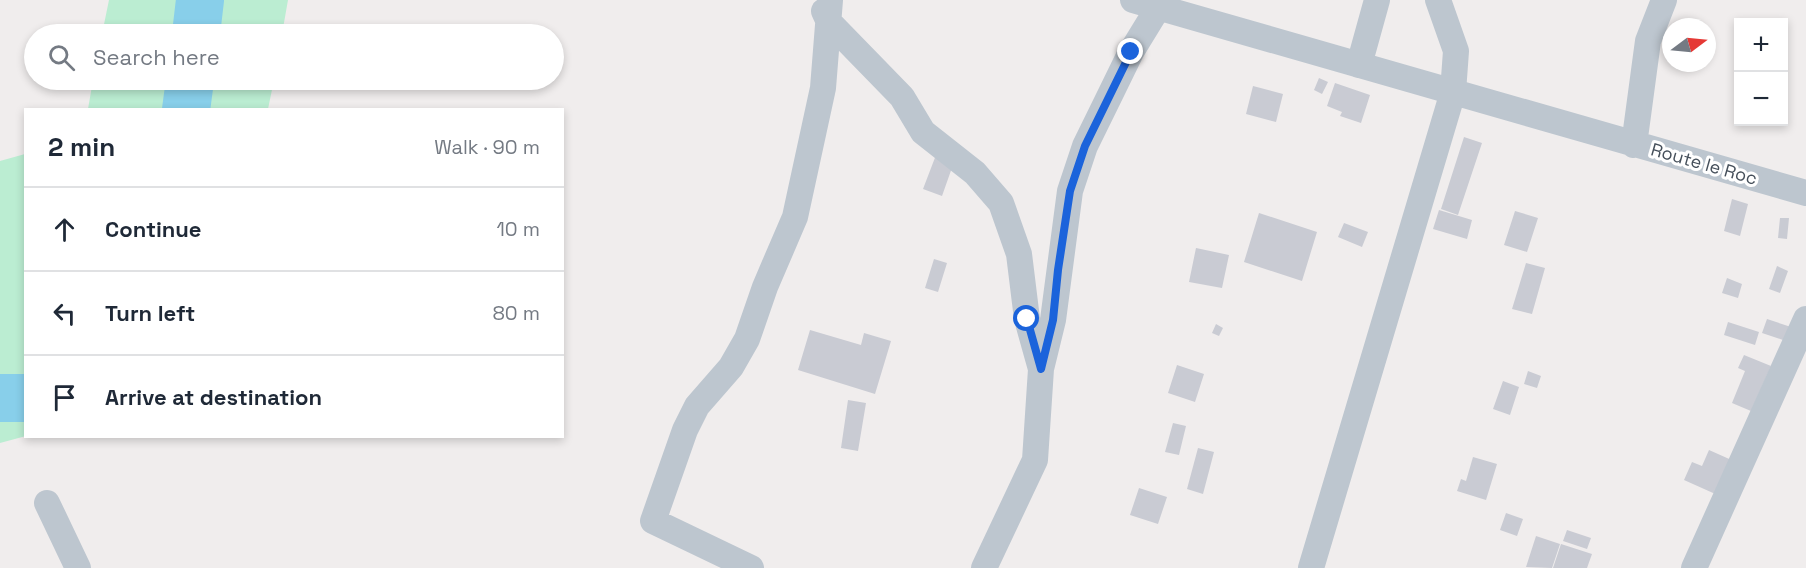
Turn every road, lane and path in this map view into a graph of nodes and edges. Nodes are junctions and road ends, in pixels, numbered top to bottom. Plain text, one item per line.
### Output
1 (1134, 0) edge
2 (1377, 0) edge
3 (1438, 0) edge
4 (1664, 0) edge
5 (826, 7) edge
6 (1158, 8) junction
7 (1359, 65) junction
8 (1453, 92) junction
9 (1634, 145) junction
10 (1806, 193) edge
11 (1806, 319) edge
12 (1041, 369) junction
13 (47, 503) dead end
14 (78, 568) edge
15 (752, 568) edge
16 (984, 568) edge
17 (1311, 568) edge
18 (1694, 568) edge

1 - 6 street, Route le Roc
2 - 7 street
3 - 8 street
4 - 9 street
5 - 12 street
5 - 15 street
6 - 7 street, Route le Roc
6 - 12 street
7 - 8 street, Route le Roc
8 - 9 street, Route le Roc
8 - 17 street
9 - 10 street, Route le Roc
11 - 18 street
12 - 16 street
13 - 14 street

